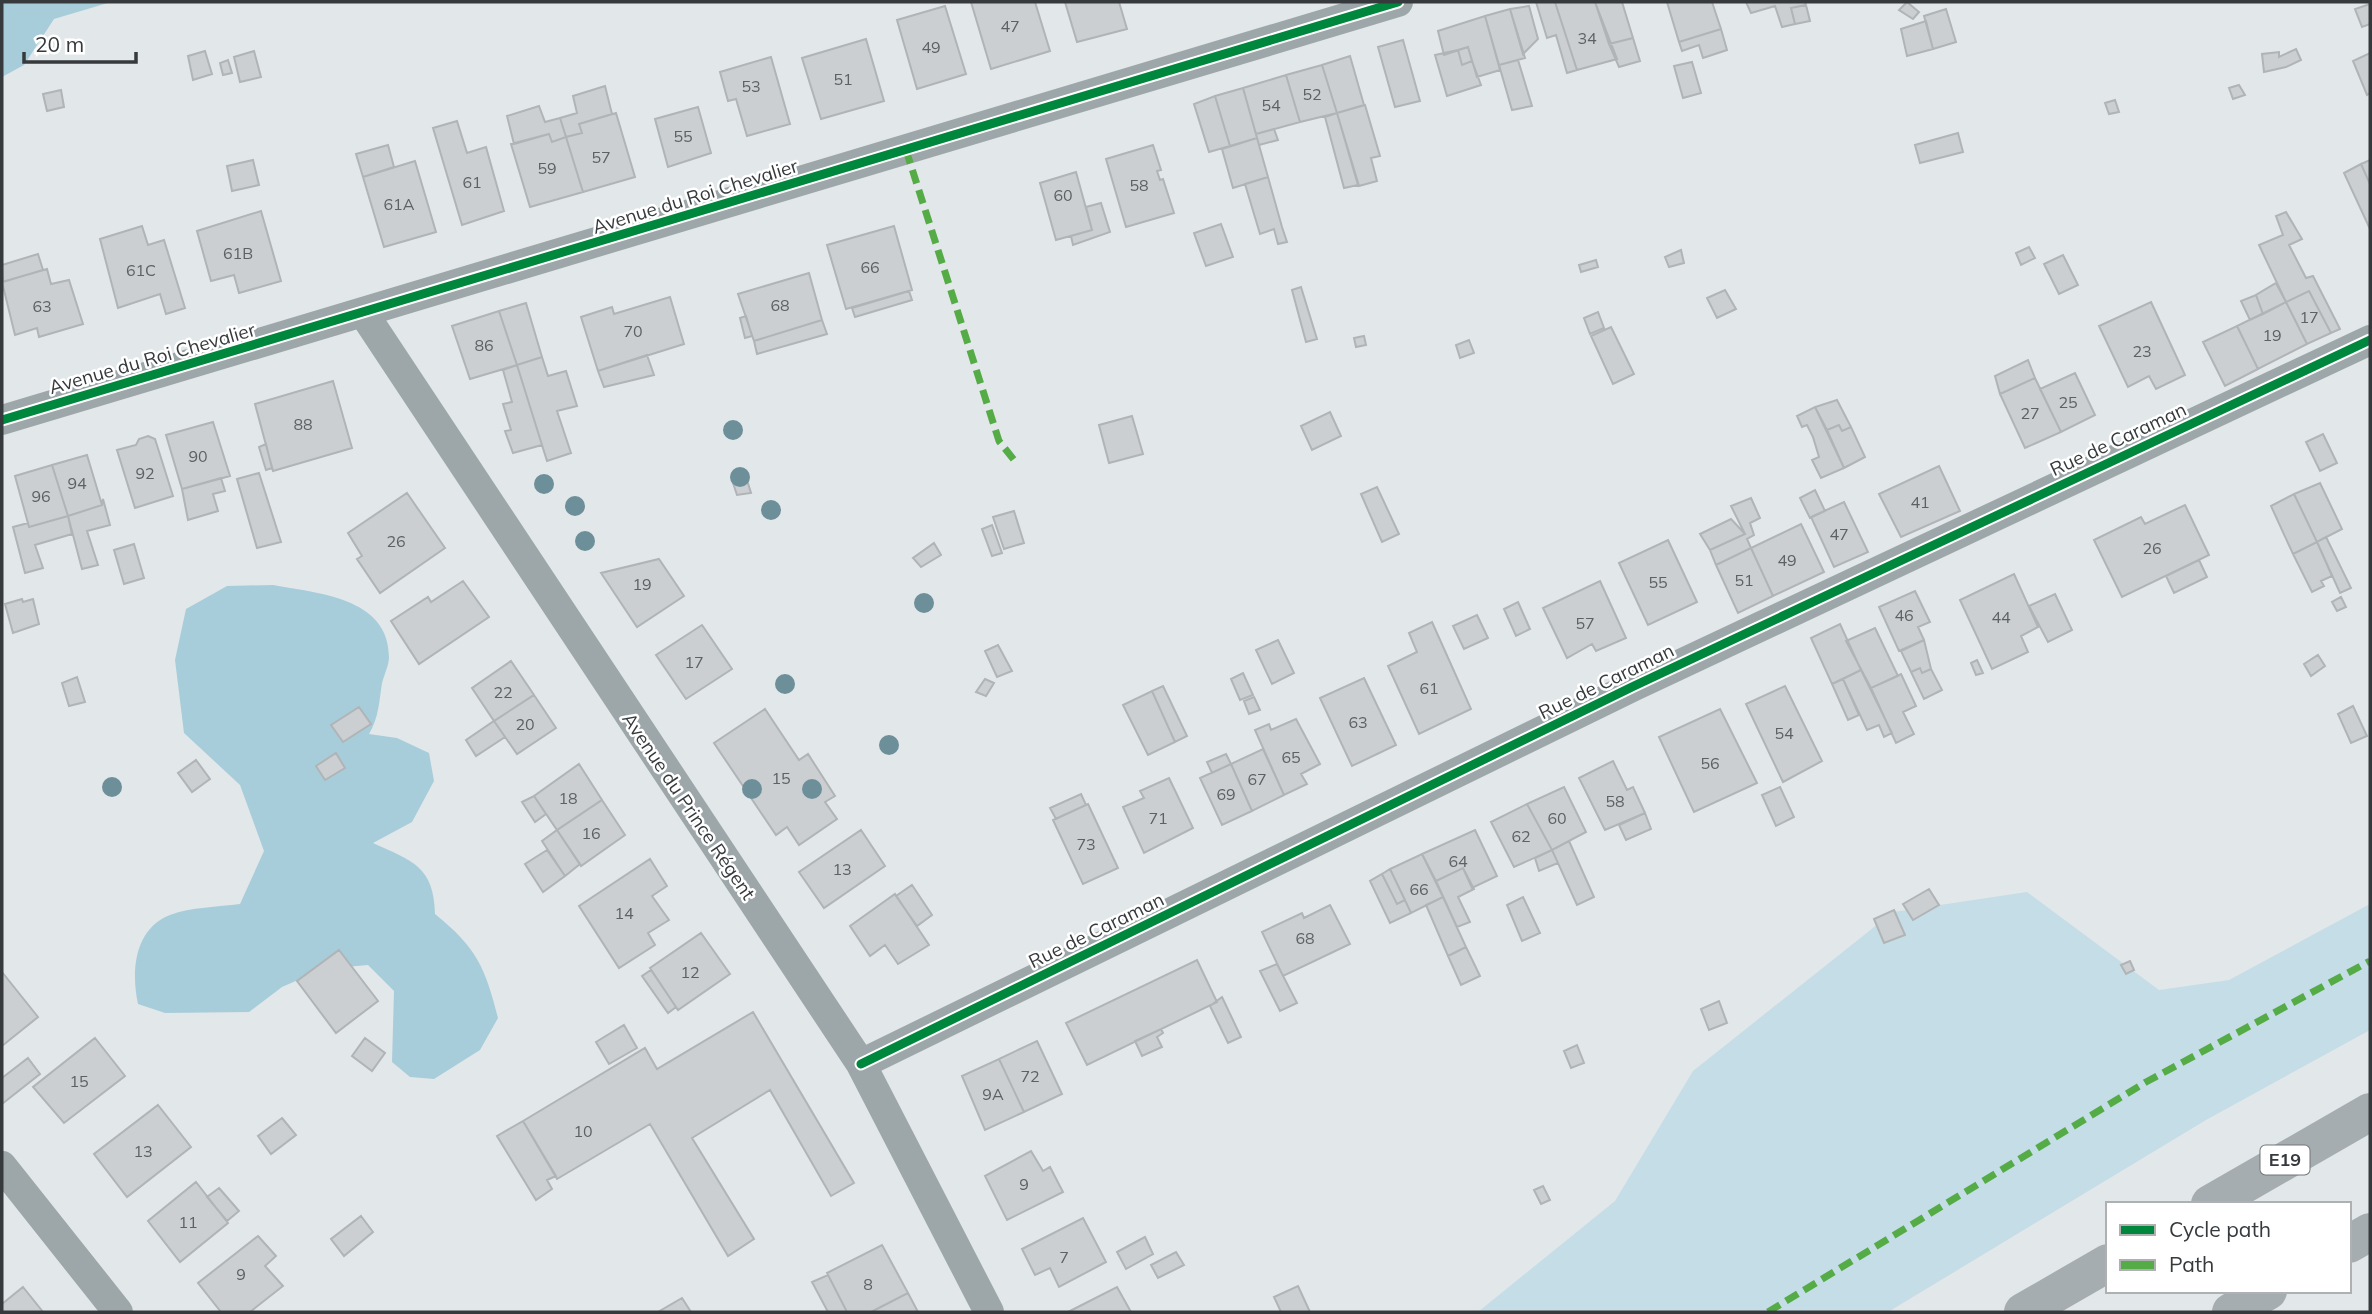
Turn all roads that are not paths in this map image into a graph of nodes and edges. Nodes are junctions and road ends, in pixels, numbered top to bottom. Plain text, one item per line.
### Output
1 (1398, 2) edge
2 (364, 314) junction
3 (2370, 340) edge
4 (2, 420) edge
5 (861, 1064) junction
6 (2370, 1112) edge
7 (2, 1166) edge
8 (2213, 1202) edge
9 (2370, 1232) edge
10 (2351, 1243) edge
11 (2106, 1264) edge
12 (2264, 1293) edge
13 (118, 1312) edge
14 (989, 1312) edge
15 (2023, 1312) edge
16 (2231, 1312) edge

1 - 2 street, Avenue du Roi Chevalier
2 - 4 street, Avenue du Roi Chevalier
2 - 5 street, Avenue du Prince Régent
3 - 5 street, Rue de Caraman
5 - 14 street, Avenue du Prince Régent
6 - 8 highway, E19
7 - 13 street
9 - 10 highway
11 - 15 highway
12 - 16 highway

